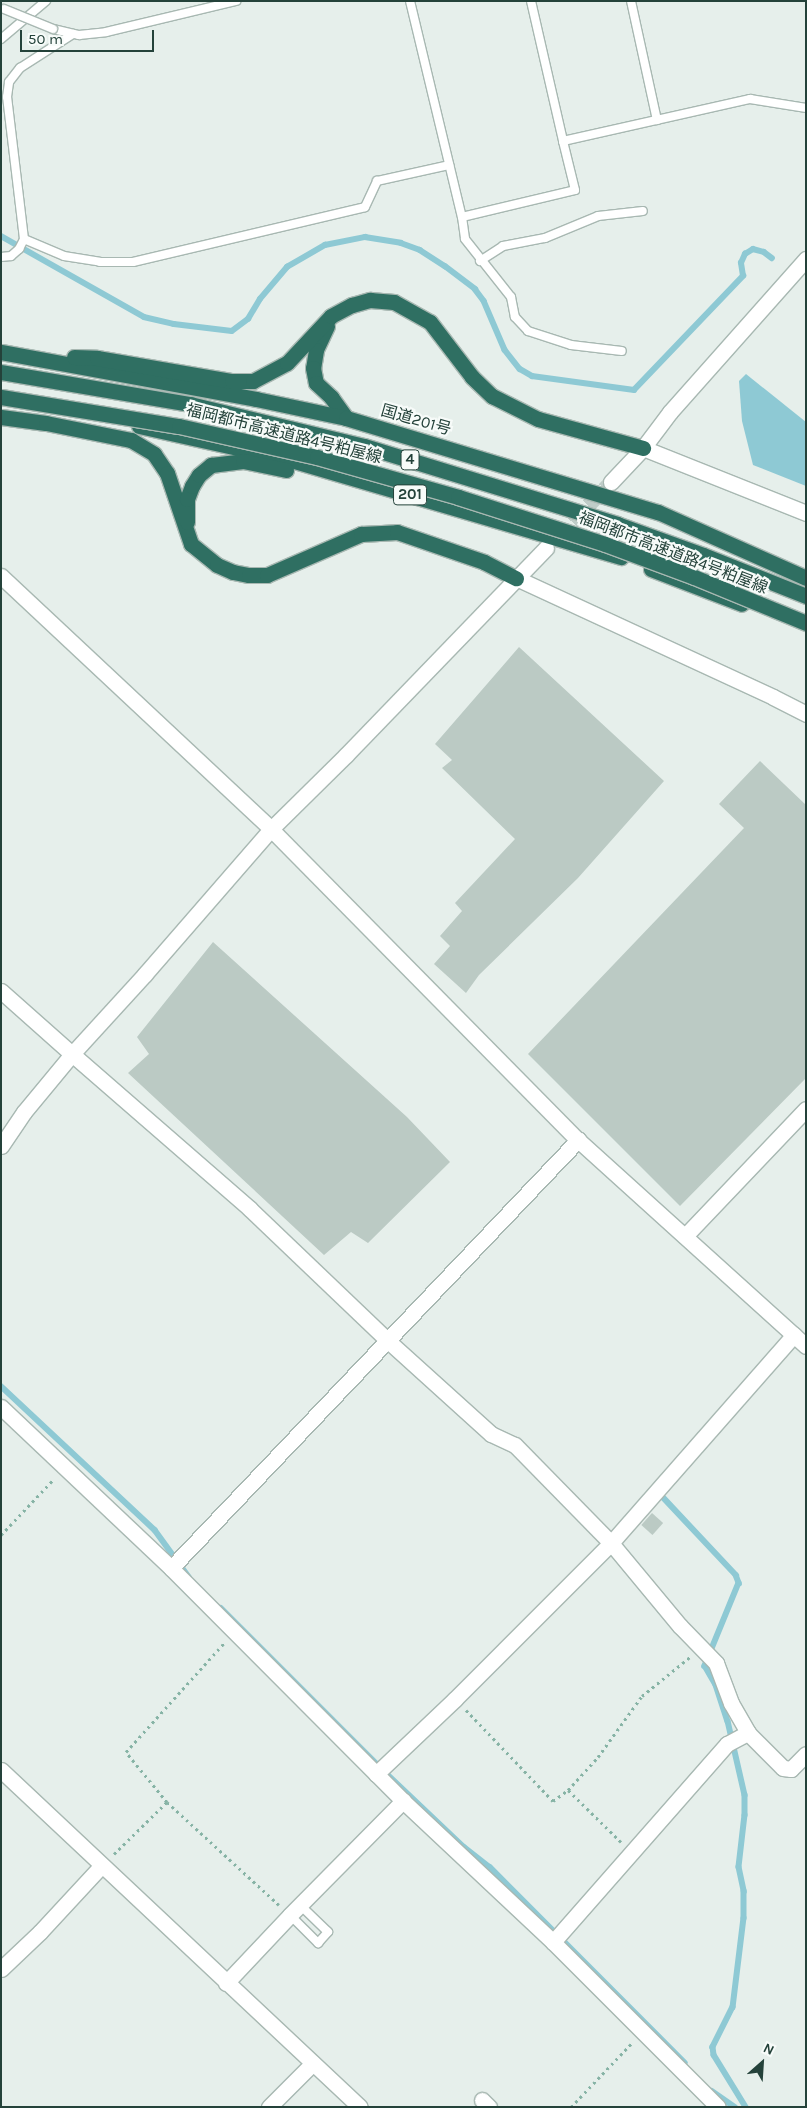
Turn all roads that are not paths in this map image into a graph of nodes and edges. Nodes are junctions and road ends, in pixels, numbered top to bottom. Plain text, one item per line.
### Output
1 (46, 1) edge
2 (236, 1) edge
3 (410, 1) edge
4 (531, 1) edge
5 (631, 1) edge
6 (3, 8) edge
7 (73, 34) junction
8 (1, 39) edge
9 (806, 108) edge
10 (657, 120) junction
11 (563, 142) junction
12 (449, 165) junction
13 (642, 211) dead end
14 (462, 217) junction
15 (24, 239) junction
16 (1, 257) edge
17 (806, 259) edge
18 (480, 261) junction
19 (331, 316) junction
20 (622, 351) dead end
21 (7, 353) edge
22 (1, 372) edge
23 (1, 397) edge
24 (1, 403) edge
25 (1, 417) edge
26 (346, 418) junction
27 (643, 448) junction
28 (611, 482) tunnel mouth
29 (806, 513) edge
30 (532, 530) junction
31 (187, 531) junction
32 (546, 548) tunnel mouth
33 (1, 576) edge
34 (516, 578) junction
35 (806, 578) edge
36 (806, 596) edge
37 (806, 623) edge
38 (806, 630) edge
39 (806, 714) edge
40 (271, 829) junction
41 (5, 1001) edge
42 (72, 1054) junction
43 (806, 1109) edge
44 (578, 1140) junction
45 (1, 1146) edge
46 (685, 1236) junction
47 (794, 1335) junction
48 (387, 1340) junction
49 (806, 1346) edge
50 (1, 1407) edge
51 (611, 1543) junction
52 (172, 1568) junction
53 (748, 1733) junction
54 (806, 1754) edge
55 (1, 1770) edge
56 (376, 1774) junction
57 (403, 1801) junction
58 (102, 1865) junction
59 (295, 1910) junction
60 (553, 1942) junction
61 (1, 1969) edge
62 (226, 1983) junction
63 (313, 2063) junction
64 (269, 2107) edge
65 (360, 2107) edge
66 (718, 2107) edge

1 - 8 lane
2 - 7 lane
3 - 12 lane
4 - 11 lane
5 - 10 lane
6 - 7 lane, bridge
7 - 15 lane
9 - 10 lane
10 - 11 lane
11 - 14 lane
12 - 14 lane
12 - 15 lane
13 - 18 lane
14 - 18 lane
15 - 16 lane
17 - 27 street
18 - 20 lane
19 - 21 highway
19 - 26 highway
19 - 27 highway
21 - 26 highway, 国道201号
22 - 36 highway, 福岡都市高速道路4号粕屋線 / 4, bridge
23 - 37 highway, 福岡都市高速道路4号粕屋線, bridge
24 - 30 highway, 201
25 - 31 highway
26 - 35 highway, 国道201号
27 - 28 street
27 - 29 street
30 - 31 highway
30 - 38 highway, 201
31 - 34 highway
32 - 34 street
33 - 40 street
34 - 39 street
34 - 40 street
40 - 42 street
40 - 44 street
41 - 42 street
42 - 45 street
42 - 48 street
43 - 46 street
44 - 46 street
44 - 48 street
46 - 47 street
47 - 49 street
47 - 51 street
48 - 51 street
48 - 52 street
50 - 52 street
51 - 53 street
51 - 56 street
52 - 56 street
53 - 54 street
53 - 60 street
55 - 58 street
56 - 57 street
57 - 59 street
57 - 60 street
58 - 61 street
58 - 62 street
59 - 59 lane
59 - 62 street
60 - 66 street
62 - 63 street
63 - 64 street
63 - 65 street

